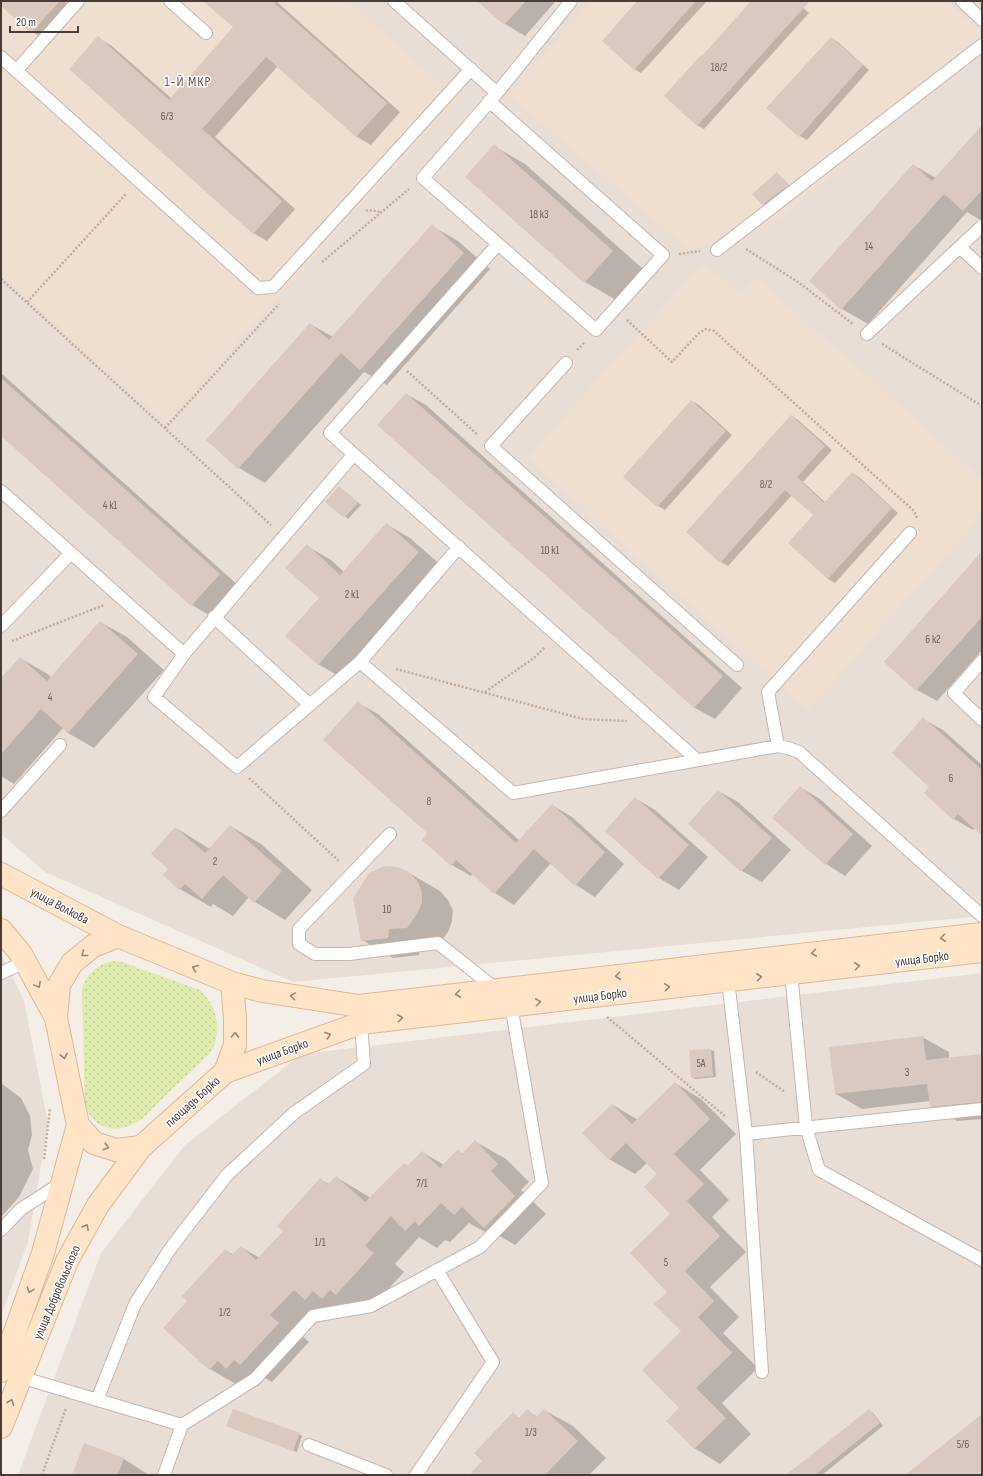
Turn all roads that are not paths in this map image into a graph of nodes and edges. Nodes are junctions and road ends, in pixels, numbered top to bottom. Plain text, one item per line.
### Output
1 (78, 1) edge
2 (170, 1) edge
3 (394, 1) edge
4 (571, 1) edge
5 (962, 1) edge
6 (982, 20) edge
7 (206, 34) dead end
8 (982, 45) edge
9 (1, 57) edge
10 (470, 69) junction
11 (16, 70) junction
12 (493, 97) junction
13 (982, 226) edge
14 (498, 244) junction
15 (960, 247) junction
16 (717, 250) road end
17 (982, 268) edge
18 (867, 334) road end
19 (566, 363) road end
20 (354, 454) junction
21 (1, 491) edge
22 (910, 533) road end
23 (459, 547) junction
24 (71, 553) junction
25 (214, 618) junction
26 (1, 626) edge
27 (184, 654) junction
28 (364, 658) junction
29 (982, 661) edge
30 (736, 665) dead end
31 (310, 705) junction
32 (982, 720) edge
33 (60, 745) dead end
34 (778, 746) junction
35 (697, 760) junction
36 (1, 811) edge
37 (390, 834) dead end
38 (1, 874) edge
39 (982, 916) edge
40 (1, 930) edge
41 (982, 934) edge
42 (118, 936) junction
43 (982, 951) edge
44 (25, 962) junction
45 (1, 973) edge
46 (791, 973) junction
47 (728, 980) junction
48 (232, 983) junction
49 (504, 998) junction
50 (56, 1018) junction
51 (361, 1023) junction
52 (225, 1072) junction
53 (982, 1109) edge
54 (78, 1125) junction
55 (806, 1127) junction
56 (746, 1134) junction
57 (141, 1147) junction
58 (63, 1182) junction
59 (1, 1230) edge
60 (982, 1260) edge
61 (437, 1270) junction
62 (762, 1372) dead end
63 (11, 1374) edge
64 (97, 1400) junction
65 (182, 1425) junction
66 (1, 1427) edge
67 (309, 1445) dead end
68 (164, 1475) edge
69 (386, 1475) edge
70 (416, 1475) edge

1 - 11 lane
2 - 7 lane
3 - 10 lane
4 - 12 lane
5 - 6 lane
8 - 16 lane
9 - 11 lane
10 - 11 lane
10 - 12 lane
12 - 14 lane
12 - 14 lane
13 - 15 lane
14 - 20 lane
15 - 17 lane
15 - 18 lane
19 - 30 lane
20 - 23 lane
20 - 25 lane
21 - 24 lane
22 - 34 lane
23 - 28 lane
23 - 35 lane
24 - 26 lane
24 - 27 lane
25 - 27 lane
25 - 31 lane
27 - 31 lane
28 - 31 lane
28 - 35 lane
29 - 32 lane
33 - 36 lane
34 - 35 lane
34 - 39 lane
37 - 49 lane
38 - 42 main road, улица Волкова
40 - 44 main road
41 -> 49 main road, улица Борко
48 -> 42 main road
42 -> 50 main road
46 -> 43 main road, улица Борко
44 - 45 lane
44 -> 50 main road
47 -> 46 main road, улица Борко
46 - 55 lane
49 -> 47 main road, улица Борко
47 - 56 lane
49 -> 48 main road, улица Борко
52 -> 48 main road, площадь Борко
51 -> 49 main road, улица Борко
49 - 61 lane
50 -> 54 main road
52 -> 51 main road, улица Борко
51 - 64 lane
52 - 57 main road, площадь Борко
53 - 55 lane
54 -> 57 main road
54 - 58 main road, улица Добровольского
55 - 56 lane
55 - 60 lane
56 - 62 lane
63 -> 57 main road, улица Добровольского
58 - 59 lane
58 -> 63 main road, улица Добровольского
61 - 65 lane
61 - 70 lane
63 - 64 lane
66 -> 63 main road, улица Добровольского
64 - 65 lane
65 - 68 lane
67 - 69 lane

